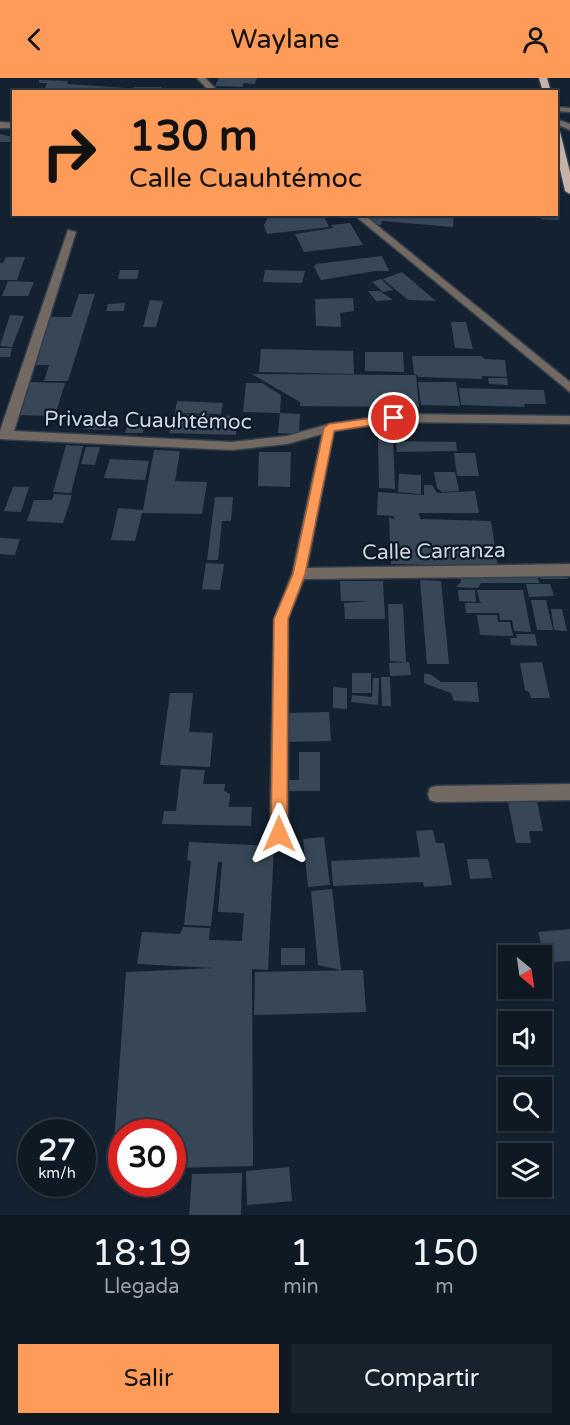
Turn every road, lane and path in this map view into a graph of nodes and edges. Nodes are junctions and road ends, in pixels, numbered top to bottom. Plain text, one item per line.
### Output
1 (201, 78) edge
2 (213, 90) edge
3 (558, 138) edge
4 (566, 160) edge
5 (570, 190) edge
6 (359, 216) edge
7 (71, 232) dead end
8 (570, 388) edge
9 (570, 420) edge
10 (329, 428) junction
11 (3, 435) edge
12 (570, 570) edge
13 (299, 574) junction
14 (570, 792) edge
15 (436, 794) dead end
16 (279, 834) dead end

1 - 2 street
3 - 4 main road
4 - 5 main road
6 - 8 street
7 - 11 street
9 - 10 street, Privada Cuauhtémoc
10 - 11 street, Privada Cuauhtémoc
10 - 13 street
12 - 13 street, Calle Carranza
13 - 16 street
14 - 15 street

